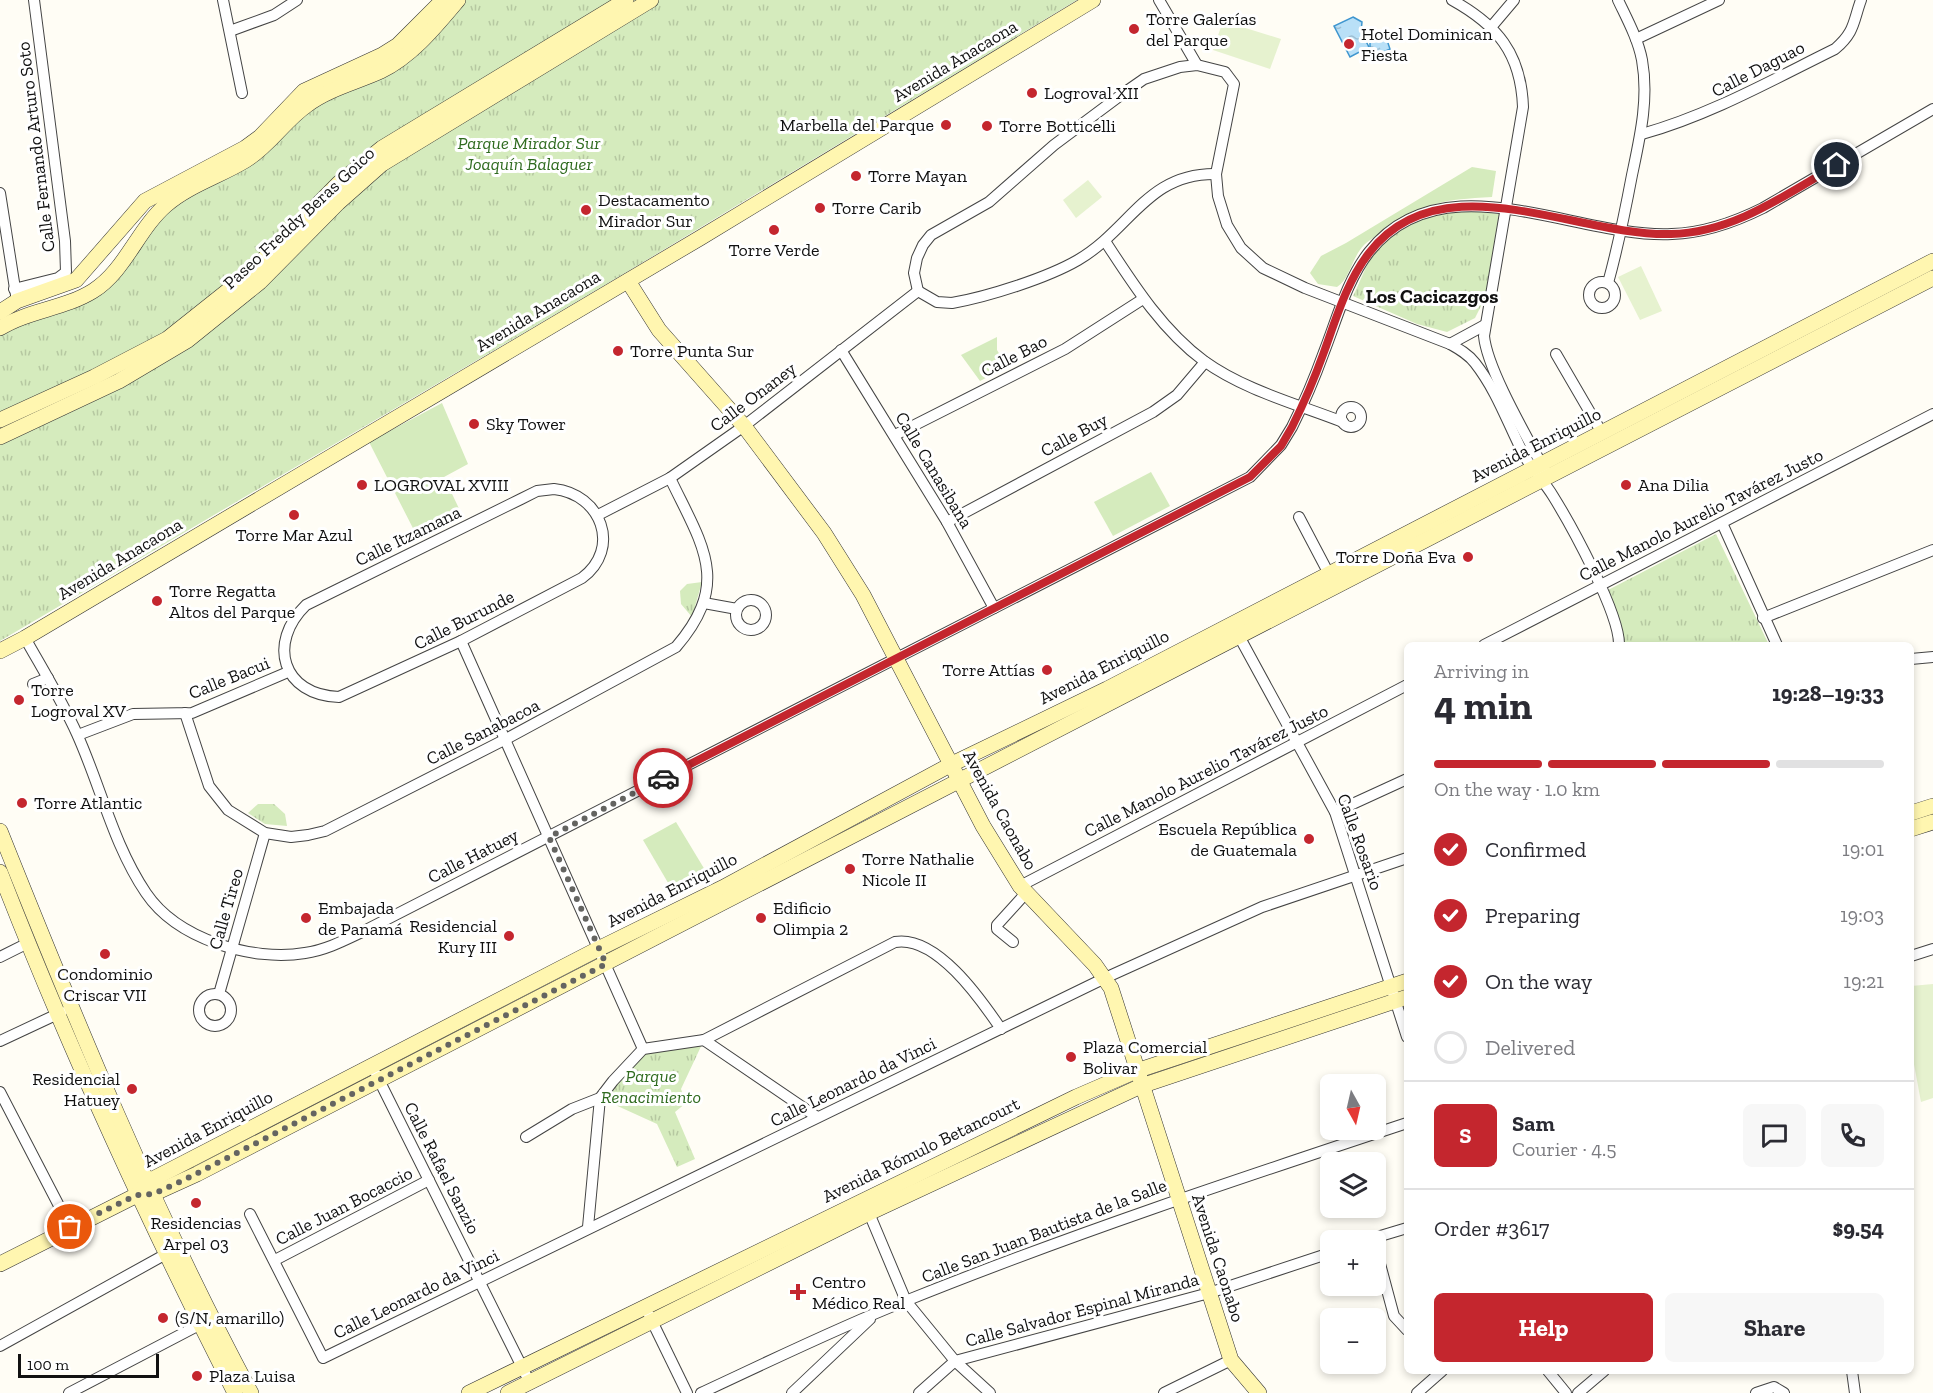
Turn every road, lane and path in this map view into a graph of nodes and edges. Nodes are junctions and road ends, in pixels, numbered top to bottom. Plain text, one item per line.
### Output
1 (34, 0) edge
2 (223, 0) edge
3 (297, 0) edge
4 (443, 0) edge
5 (458, 0) edge
6 (626, 0) edge
7 (651, 0) edge
8 (1093, 0) edge
9 (1159, 0) edge
10 (1452, 0) edge
11 (1514, 0) edge
12 (1618, 0) edge
13 (1719, 0) edge
14 (1861, 0) edge
15 (1492, 26) junction
16 (230, 31) junction
17 (1636, 39) junction
18 (1197, 65) junction
19 (242, 93) dead end
20 (1933, 109) edge
21 (1642, 134) junction
22 (1216, 174) junction
23 (0, 193) edge
24 (1506, 209) junction
25 (1623, 229) junction
26 (1105, 241) junction
27 (1933, 261) edge
28 (1933, 278) edge
29 (628, 281) junction
30 (1608, 283) dead end
31 (918, 291) junction
32 (16, 295) junction
33 (1143, 299) junction
34 (1342, 302) junction
35 (0, 312) edge
36 (1819, 320) junction
37 (1485, 325) junction
38 (0, 328) edge
39 (1826, 333) junction
40 (1450, 344) junction
41 (840, 350) junction
42 (1556, 354) dead end
43 (1205, 362) junction
44 (1302, 406) junction
45 (1933, 414) edge
46 (0, 420) edge
47 (1343, 422) dead end
48 (744, 426) junction
49 (1602, 433) junction
50 (895, 435) junction
51 (0, 437) edge
52 (1541, 473) junction
53 (670, 477) junction
54 (595, 511) junction
55 (1299, 517) dead end
56 (947, 522) junction
57 (1722, 523) junction
58 (1933, 550) edge
59 (1329, 574) junction
60 (1599, 585) junction
61 (704, 603) junction
62 (994, 608) junction
63 (737, 609) dead end
64 (1763, 618) junction
65 (1240, 638) junction
66 (25, 639) junction
67 (461, 642) junction
68 (1490, 642) edge
69 (1619, 642) edge
70 (1775, 642) edge
71 (0, 651) edge
72 (1933, 657) edge
73 (897, 659) junction
74 (1914, 659) edge
75 (288, 672) junction
76 (48, 678) junction
77 (33, 684) dead end
78 (1404, 687) edge
79 (1110, 695) junction
80 (186, 713) junction
81 (78, 735) junction
82 (506, 739) junction
83 (1297, 742) junction
84 (952, 764) junction
85 (1404, 780) edge
86 (960, 781) junction
87 (1933, 806) edge
88 (1335, 812) junction
89 (1914, 812) edge
90 (1933, 822) edge
91 (1914, 828) edge
92 (0, 831) edge
93 (265, 833) junction
94 (549, 837) junction
95 (1404, 859) edge
96 (0, 872) edge
97 (1355, 876) junction
98 (1023, 890) junction
99 (1013, 942) dead end
100 (28, 944) junction
101 (233, 948) junction
102 (598, 949) junction
103 (1933, 949) edge
104 (1914, 955) edge
105 (0, 957) edge
106 (606, 964) junction
107 (1105, 978) junction
108 (219, 994) dead end
109 (1398, 995) edge
110 (64, 1011) junction
111 (1404, 1023) edge
112 (1001, 1029) junction
113 (704, 1040) junction
114 (0, 1041) edge
115 (1225, 1042) junction
116 (644, 1049) junction
117 (1230, 1057) junction
118 (372, 1066) junction
119 (1136, 1071) junction
120 (380, 1081) junction
121 (1141, 1086) junction
122 (0, 1092) edge
123 (600, 1098) junction
124 (817, 1117) junction
125 (1404, 1124) edge
126 (526, 1137) dead end
127 (985, 1140) junction
128 (993, 1155) junction
129 (429, 1180) junction
130 (146, 1190) junction
131 (1178, 1199) junction
132 (869, 1213) junction
133 (250, 1214) dead end
134 (70, 1227) junction
135 (588, 1227) junction
136 (1404, 1229) edge
137 (1386, 1236) edge
138 (165, 1254) junction
139 (1320, 1256) edge
140 (2, 1259) edge
141 (275, 1260) junction
142 (480, 1281) junction
143 (1386, 1289) edge
144 (1209, 1293) junction
145 (906, 1301) junction
146 (645, 1307) junction
147 (877, 1313) junction
148 (653, 1322) junction
149 (201, 1324) junction
150 (1404, 1327) edge
151 (0, 1346) edge
152 (1231, 1360) junction
153 (955, 1361) junction
154 (522, 1367) junction
155 (1439, 1374) edge
156 (1550, 1374) edge
157 (1600, 1374) edge
158 (1852, 1374) edge
159 (530, 1383) junction
160 (240, 1392) edge
161 (69, 1393) edge
162 (469, 1393) edge
163 (508, 1393) edge
164 (687, 1393) edge
165 (701, 1393) edge
166 (792, 1393) edge
167 (919, 1393) edge
168 (990, 1393) edge
169 (1164, 1393) edge
170 (1259, 1393) edge
171 (1417, 1393) edge
172 (1566, 1393) edge
173 (1578, 1393) edge
174 (1756, 1393) edge
175 (1784, 1393) edge
176 (1855, 1393) edge

1 - 32 street, Calle Fernando Arturo Soto
2 - 16 street
3 - 16 street
4 - 32 main road
5 - 38 main road
6 - 46 main road, Paseo Freddy Beras Goico
7 - 51 main road, Paseo Freddy Beras Goico
8 - 29 main road, Avenida Anacaona
9 - 18 street
10 - 15 street
11 - 15 street
12 - 17 street
13 - 17 street
14 - 21 street, Calle Daguao
15 - 24 street
16 - 19 street
17 - 21 street
18 - 22 street
18 - 31 street
20 - 25 street, Calle Hatuey
21 - 25 street
22 - 26 street
22 - 34 street
23 - 32 street
24 - 25 street, Calle Hatuey
24 - 34 street, Calle Hatuey
24 - 37 street
25 - 30 street
26 - 31 street
26 - 33 street
27 - 36 main road, Avenida Enriquillo
28 - 39 main road, Avenida Enriquillo
29 - 48 main road, Avenida Caonabo
29 - 66 main road, Avenida Anacaona
31 - 41 street, Calle Onaney
32 - 35 main road
33 - 43 street
33 - 50 street, Calle Bao
34 - 40 street
34 - 44 street, Calle Hatuey
36 - 39 main road
36 - 49 main road, Avenida Enriquillo
37 - 40 street
37 - 52 street
39 - 52 main road, Avenida Enriquillo
40 - 52 street
41 - 48 street, Calle Onaney
41 - 50 street, Calle Canasibana
42 - 49 street
43 - 44 street
43 - 56 street, Calle Buy
44 - 47 street
44 - 62 street, Calle Hatuey
45 - 57 street, Calle Manolo Aurelio Tavárez Justo
48 - 53 street, Calle Onaney
48 - 73 main road, Avenida Caonabo
49 - 52 main road, Avenida Enriquillo
50 - 56 street, Calle Canasibana
52 - 59 main road, Avenida Enriquillo
52 - 60 street
52 - 65 main road, Avenida Enriquillo
53 - 54 street, Calle Onaney
53 - 61 street, Calle Sanabacoa
54 - 67 street, Calle Burunde
54 - 75 street, Calle Itzamana
55 - 59 street
56 - 62 street, Calle Canasibana
57 - 60 street, Calle Manolo Aurelio Tavárez Justo
57 - 64 street
58 - 64 street
59 - 79 main road, Avenida Enriquillo
60 - 68 street, Calle Manolo Aurelio Tavárez Justo
60 - 69 street
61 - 63 street
61 - 82 street, Calle Sanabacoa
62 - 73 street, Calle Hatuey
64 - 70 street
65 - 79 main road, Avenida Enriquillo
65 - 83 street, Calle Rosario
66 - 71 main road, Avenida Anacaona
66 - 76 street, Calle Hatuey
67 - 75 street, Calle Burunde
67 - 82 street
72 - 74 street
73 - 84 main road, Avenida Caonabo
73 - 94 street, Calle Hatuey
75 - 80 street, Calle Bacui
76 - 77 street
76 - 81 street, Calle Hatuey
78 - 83 street, Calle Manolo Aurelio Tavárez Justo
79 - 84 main road, Avenida Enriquillo
79 - 86 main road, Avenida Enriquillo
80 - 81 street, Calle Bacui
80 - 93 street, Calle Sanabacoa
81 - 101 street, Calle Hatuey
82 - 93 street, Calle Sanabacoa
82 - 94 street
83 - 88 street, Calle Rosario
83 - 98 street, Calle Manolo Aurelio Tavárez Justo
84 - 86 main road, Avenida Caonabo
84 - 102 main road, Avenida Enriquillo
85 - 88 street
86 - 98 main road, Avenida Caonabo
86 - 106 main road, Avenida Enriquillo
87 - 89 main road
88 - 97 street, Calle Rosario
90 - 91 main road
92 - 110 main road
93 - 101 street, Calle Tireo
94 - 101 street, Calle Hatuey
94 - 102 street
95 - 97 street, Calle Leonardo da Vinci
96 - 100 main road
97 - 107 street, Calle Leonardo da Vinci
97 - 109 street, Calle Rosario
98 - 99 street
98 - 107 main road, Avenida Caonabo
100 - 105 street
100 - 110 main road
101 - 108 street, Calle Tireo
102 - 106 street
102 - 118 main road, Avenida Enriquillo
103 - 104 street
106 - 116 street
106 - 120 main road, Avenida Enriquillo
107 - 112 street, Calle Leonardo da Vinci
107 - 119 main road, Avenida Caonabo
109 - 111 street, Calle Rosario
109 - 115 main road, Avenida Rómulo Betancourt
109 - 117 main road, Avenida Rómulo Betancourt
110 - 114 street
110 - 130 main road
112 - 113 street
112 - 124 street, Calle Leonardo da Vinci
113 - 116 street
113 - 124 street
115 - 117 street
115 - 119 main road, Avenida Rómulo Betancourt
116 - 123 street
117 - 121 main road, Avenida Rómulo Betancourt
118 - 120 street, Calle Rafael Sanzio
118 - 130 main road, Avenida Enriquillo
119 - 121 main road, Avenida Caonabo
119 - 127 main road, Avenida Rómulo Betancourt
120 - 129 street, Calle Rafael Sanzio
120 - 130 main road, Avenida Enriquillo
121 - 128 main road, Avenida Rómulo Betancourt
121 - 131 main road, Avenida Caonabo
122 - 134 street
123 - 126 street
123 - 135 street
124 - 135 street, Calle Leonardo da Vinci
125 - 131 street, Calle San Juan Bautista de la Salle
127 - 128 street
127 - 146 main road, Avenida Rómulo Betancourt
128 - 132 main road, Avenida Rómulo Betancourt
129 - 141 street, Calle Juan Bocaccio
129 - 142 street, Calle Rafael Sanzio
130 - 134 main road
130 - 138 main road
130 - 160 main road
131 - 144 main road, Avenida Caonabo
131 - 145 street, Calle San Juan Bautista de la Salle
132 - 145 street
132 - 148 main road, Avenida Rómulo Betancourt
133 - 141 street
134 - 140 main road
135 - 142 street, Calle Leonardo da Vinci
136 - 137 street
138 - 149 main road
138 - 151 street
139 - 144 street, Calle Salvador Espinal Miranda
141 - 142 street, Calle Leonardo da Vinci
142 - 154 street, Calle Rafael Sanzio
143 - 150 street
144 - 152 main road, Avenida Caonabo
144 - 153 street, Calle Salvador Espinal Miranda
145 - 147 street, Calle San Juan Bautista de la Salle
145 - 153 street
146 - 148 street
146 - 154 main road, Avenida Rómulo Betancourt
147 - 165 street, Calle San Juan Bautista de la Salle
147 - 166 street
148 - 159 main road, Avenida Rómulo Betancourt
148 - 164 street
149 - 160 main road
149 - 161 street
152 - 169 street
152 - 170 main road, Avenida Caonabo
153 - 167 street, Calle Salvador Espinal Miranda
153 - 168 street
154 - 159 street, Calle Rafael Sanzio
154 - 162 main road, Avenida Rómulo Betancourt
155 - 171 street
156 - 172 street
157 - 173 street
158 - 176 street
159 - 163 main road, Avenida Rómulo Betancourt
174 - 175 street

